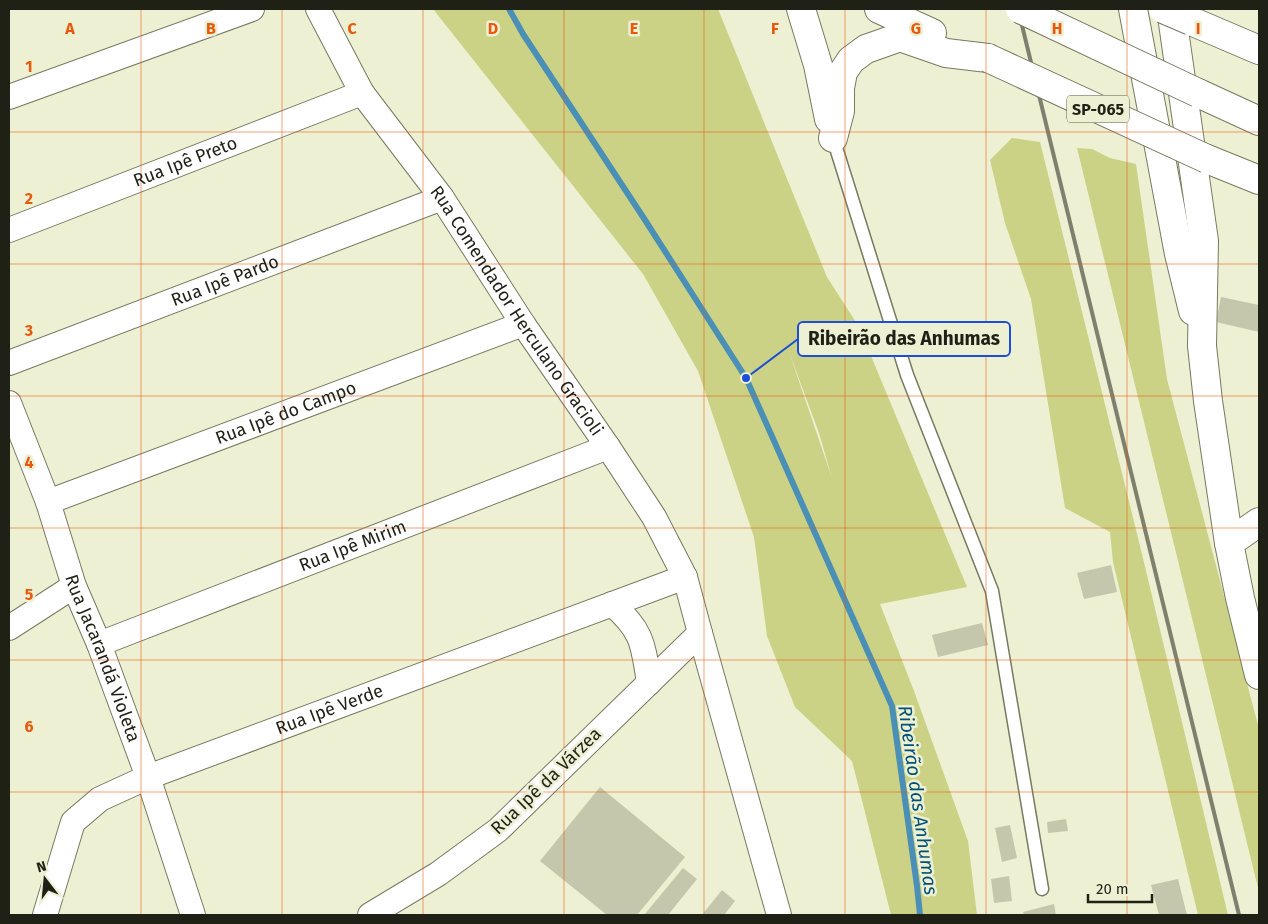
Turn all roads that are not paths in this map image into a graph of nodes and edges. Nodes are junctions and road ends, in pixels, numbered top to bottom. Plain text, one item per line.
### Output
1 (252, 9) edge
2 (318, 9) edge
3 (801, 9) edge
4 (879, 9) edge
5 (1020, 9) edge
6 (1133, 9) edge
7 (1164, 9) edge
8 (1181, 15) edge
9 (1259, 50) edge
10 (988, 58) junction
11 (362, 93) junction
12 (9, 96) edge
13 (1259, 121) edge
14 (833, 138) junction
15 (1259, 180) edge
16 (442, 198) junction
17 (9, 230) edge
18 (523, 324) junction
19 (1202, 346) junction
20 (9, 363) edge
21 (9, 404) edge
22 (608, 447) junction
23 (48, 502) junction
24 (1259, 522) edge
25 (1229, 543) junction
26 (685, 577) junction
27 (1259, 579) edge
28 (74, 586) junction
29 (1240, 598) junction
30 (612, 604) junction
31 (9, 628) edge
32 (698, 629) junction
33 (99, 644) junction
34 (1259, 675) edge
35 (648, 683) junction
36 (148, 777) junction
37 (1042, 889) dead end
38 (45, 915) edge
39 (193, 915) edge
40 (370, 915) edge
41 (779, 915) edge

1 - 12 street
2 - 11 street, Rua Comendador Herculano Gracioli
3 - 14 main road
4 - 10 main road, SP-065
5 - 13 main road, bridge
6 - 19 main road
7 - 8 main road, bridge
8 - 9 main road
8 - 19 main road
10 - 14 main road
10 - 15 main road, SP-065, bridge
11 - 16 street, Rua Comendador Herculano Gracioli
11 - 17 street, Rua Ipê Preto
14 - 37 lane
16 - 18 street, Rua Comendador Herculano Gracioli
16 - 20 street, Rua Ipê Pardo
18 - 22 street, Rua Comendador Herculano Gracioli
18 - 23 street, Rua Ipê do Campo
19 - 25 main road
21 - 23 street, Rua Jacarandá Violeta
22 - 26 street, Rua Comendador Herculano Gracioli
22 - 33 street, Rua Ipê Mirim
23 - 28 street, Rua Jacarandá Violeta
24 - 25 main road
25 - 29 main road
26 - 30 street, Rua Ipê Verde
26 - 32 street, Rua Comendador Herculano Gracioli
27 - 29 main road
28 - 31 street
28 - 33 street, Rua Jacarandá Violeta
29 - 34 main road
30 - 35 street
30 - 36 street, Rua Ipê Verde
32 - 35 street, Rua Ipê da Várzea
32 - 41 street, Rua Comendador Herculano Gracioli
33 - 36 street, Rua Jacarandá Violeta
35 - 40 street, Rua Ipê da Várzea
36 - 38 street, Rua Ipê Verde
36 - 39 street, Rua Jacarandá Violeta

